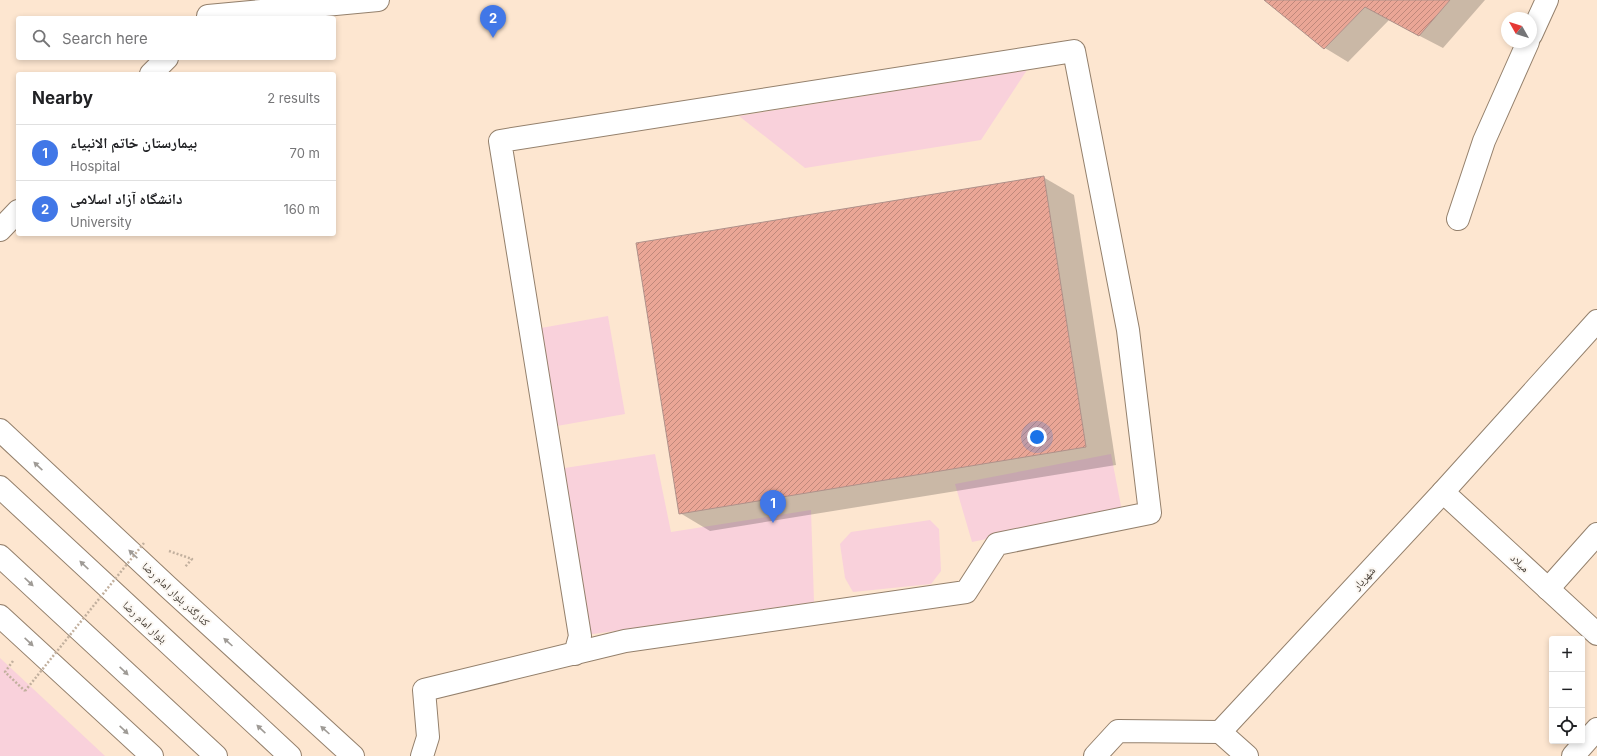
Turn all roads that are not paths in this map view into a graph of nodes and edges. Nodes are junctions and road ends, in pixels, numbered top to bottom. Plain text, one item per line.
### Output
1 (378, 0) edge
2 (1547, 0) edge
3 (212, 11) edge
4 (1537, 22) edge
5 (1525, 48) edge
6 (165, 60) edge
7 (153, 72) edge
8 (16, 214) edge
9 (1458, 218) dead end
10 (0, 230) edge
11 (1597, 321) edge
12 (0, 430) edge
13 (0, 487) edge
14 (1443, 492) junction
15 (1597, 534) edge
16 (0, 556) edge
17 (1548, 589) junction
18 (0, 616) edge
19 (1597, 634) edge
20 (575, 654) junction
21 (1597, 729) edge
22 (1220, 732) junction
23 (152, 756) edge
24 (216, 756) edge
25 (290, 756) edge
26 (353, 756) edge
27 (422, 756) edge
28 (1095, 756) edge
29 (1247, 756) edge
30 (1573, 756) edge

1 - 3 street
2 - 4 street
5 - 9 street
6 - 7 street
8 - 10 street
11 - 14 street, شهریار
26 -> 12 street, کنارگذر بلوار امام رضا
25 -> 13 street, بلوار امام رضا
14 - 17 street, میلاد
14 - 22 street, شهریار
15 - 17 street
16 -> 24 street
17 - 19 street, میلاد
18 -> 23 street
20 - 20 street
20 - 27 street
21 - 30 street
22 - 28 street
22 - 29 street

